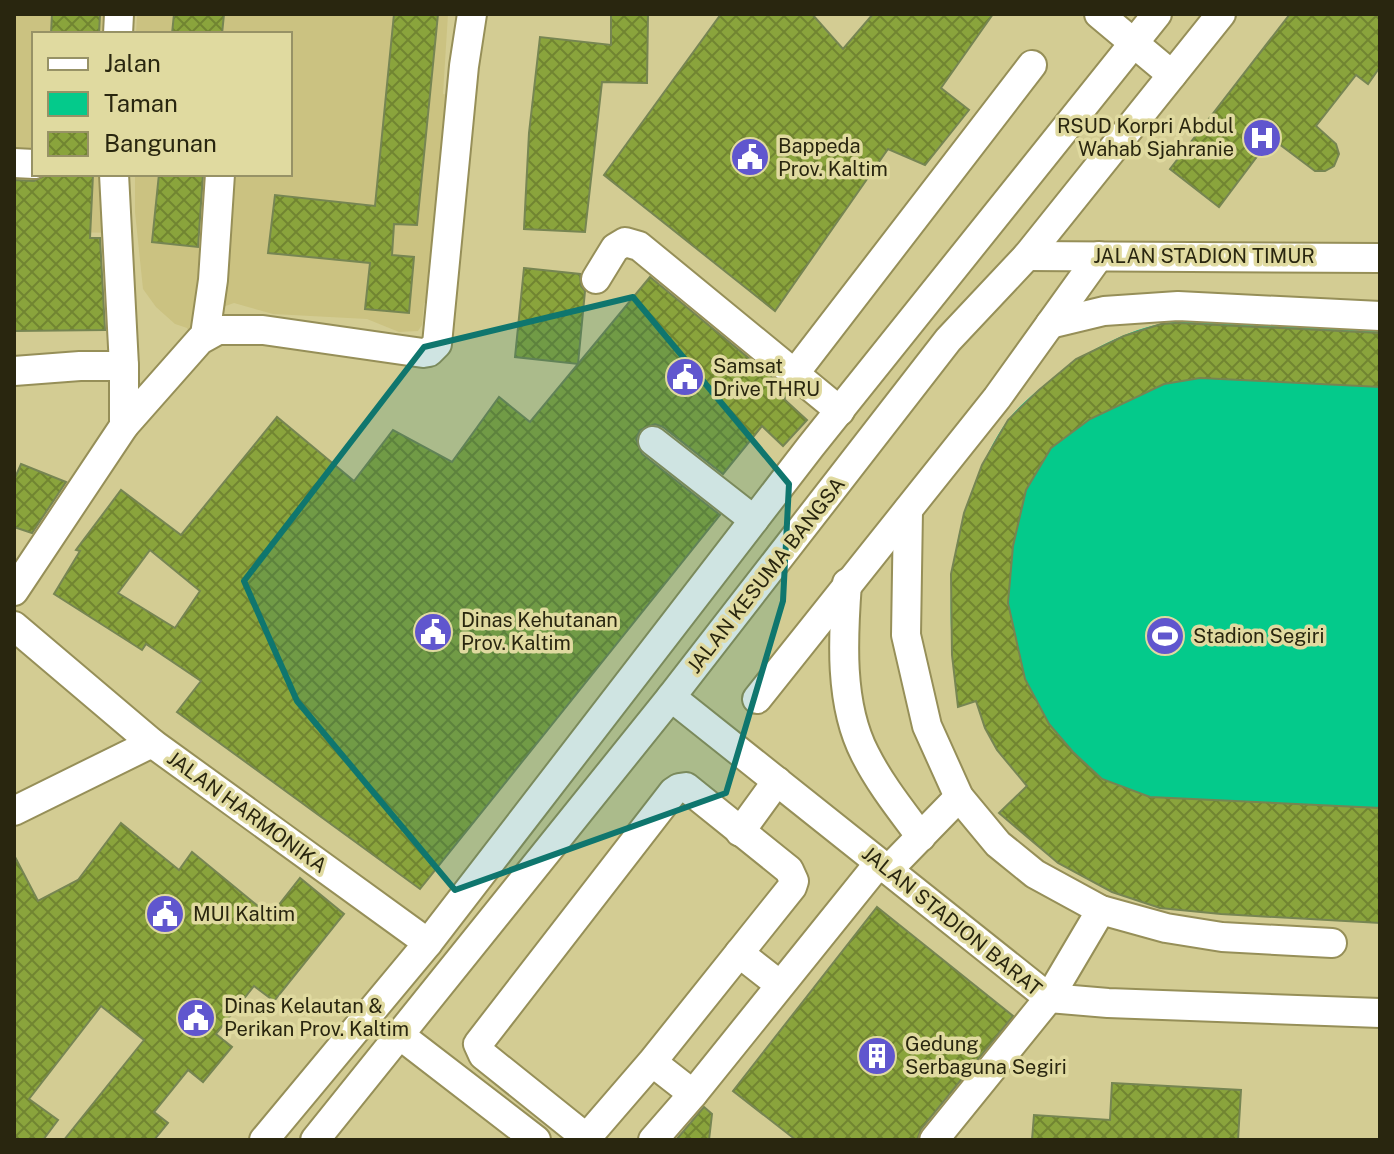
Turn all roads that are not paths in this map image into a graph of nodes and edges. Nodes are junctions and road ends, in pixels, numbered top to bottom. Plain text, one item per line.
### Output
1 (472, 14) edge
2 (1099, 14) edge
3 (1157, 14) edge
4 (1221, 14) edge
5 (1134, 43) junction
6 (1032, 65) dead end
7 (1172, 75) junction
8 (114, 176) edge
9 (220, 176) edge
10 (1027, 256) junction
11 (1099, 256) junction
12 (1380, 258) edge
13 (596, 279) dead end
14 (931, 295) junction
15 (1380, 316) edge
16 (966, 321) junction
17 (1050, 324) junction
18 (205, 335) junction
19 (124, 366) junction
20 (14, 371) edge
21 (795, 373) junction
22 (840, 411) junction
23 (124, 426) junction
24 (653, 441) dead end
25 (811, 446) junction
26 (843, 476) junction
27 (908, 510) junction
28 (754, 520) junction
29 (847, 583) junction
30 (14, 591) edge
31 (14, 626) edge
32 (671, 697) junction
33 (757, 699) dead end
34 (152, 743) junction
35 (777, 781) junction
36 (959, 797) junction
37 (14, 811) edge
38 (740, 832) junction
39 (921, 837) junction
40 (884, 866) junction
41 (1101, 910) junction
42 (428, 943) junction
43 (1332, 943) dead end
44 (739, 953) junction
45 (780, 985) junction
46 (1049, 998) junction
47 (1380, 1013) edge
48 (401, 1036) junction
49 (652, 1062) junction
50 (504, 1072) junction
51 (693, 1094) junction
52 (482, 1097) junction
53 (264, 1140) edge
54 (315, 1140) edge
55 (536, 1140) edge
56 (653, 1140) edge
57 (934, 1140) edge

1 - 18 street
2 - 5 street
3 - 5 street
4 - 7 street, JALAN KESUMA BANGSA
5 - 7 street
5 - 14 street
6 - 21 street
7 - 10 street, JALAN KESUMA BANGSA
8 - 19 street
9 - 18 street
10 - 11 street, JALAN STADION TIMUR
10 - 16 street, JALAN KESUMA BANGSA
11 - 12 street, JALAN STADION TIMUR
11 - 17 street
13 - 21 street
14 - 16 street
14 - 22 street
15 - 17 street
16 - 26 street, JALAN KESUMA BANGSA
17 - 27 street
18 - 23 street
19 - 20 street
19 - 23 street
21 - 22 street
22 - 25 street
23 - 30 street
24 - 28 street
25 - 26 street
25 - 28 street
26 - 32 street, JALAN KESUMA BANGSA
27 - 29 street
27 - 36 street
28 - 42 street
29 - 33 street
29 - 39 street
31 - 34 street
32 - 35 street, JALAN STADION BARAT
32 - 48 street, JALAN KESUMA BANGSA
34 - 37 street, JALAN HARMONIKA
34 - 42 street, JALAN HARMONIKA
35 - 38 street
35 - 40 street, JALAN STADION BARAT
36 - 39 street
36 - 41 street
38 - 44 street
38 - 50 street
39 - 40 street
40 - 45 street
40 - 46 street, JALAN STADION BARAT
41 - 43 street
41 - 46 street
42 - 53 street
44 - 45 street
44 - 49 street
45 - 51 street
46 - 47 street, JALAN STADION BARAT
46 - 57 street
48 - 52 street
48 - 54 street, JALAN KESUMA BANGSA
49 - 50 street
49 - 51 street
50 - 52 street
51 - 56 street
52 - 55 street

